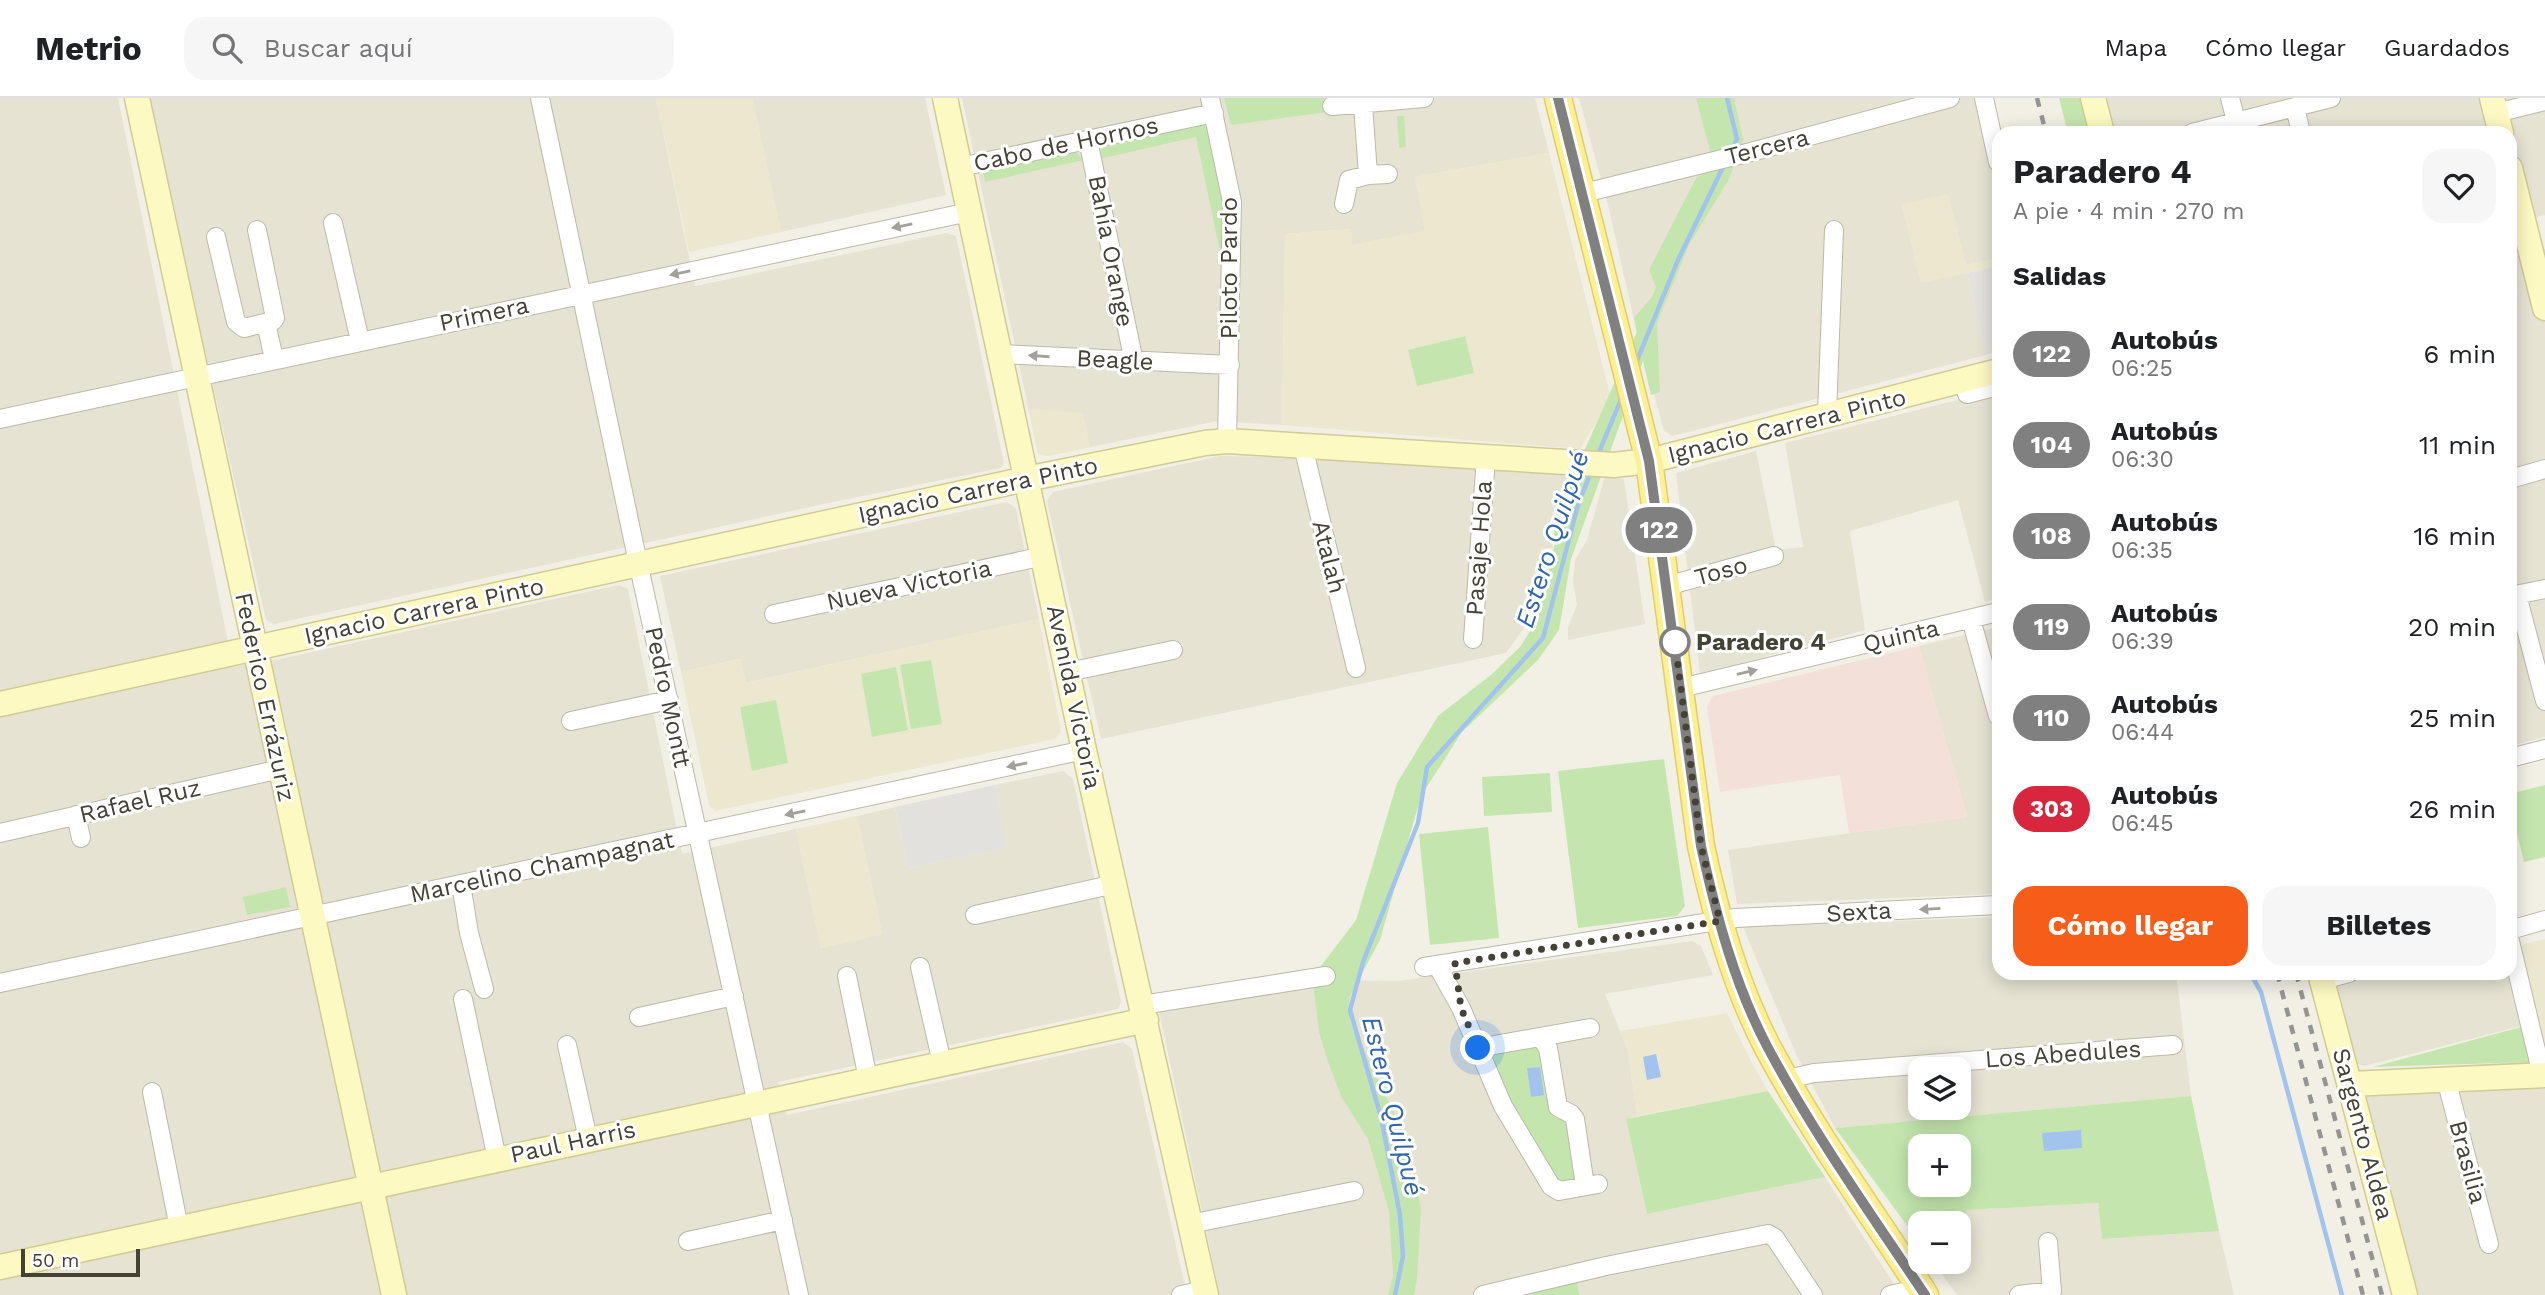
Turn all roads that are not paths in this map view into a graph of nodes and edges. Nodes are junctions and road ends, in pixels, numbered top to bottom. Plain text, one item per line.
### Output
1 (137, 98) edge
2 (540, 98) edge
3 (945, 98) edge
4 (1424, 98) edge
5 (1558, 98) edge
6 (1950, 98) edge
7 (1984, 98) edge
8 (2093, 98) edge
9 (2230, 98) edge
10 (2332, 98) edge
11 (2545, 101) edge
12 (1363, 104) junction
13 (1212, 105) edge
14 (1332, 106) dead end
15 (2295, 107) junction
16 (2496, 115) edge
17 (2236, 121) junction
18 (2100, 126) edge
19 (2218, 126) edge
20 (2299, 126) edge
21 (1992, 135) edge
22 (1088, 140) junction
23 (960, 167) junction
24 (1388, 174) dead end
25 (1368, 175) junction
26 (1584, 193) junction
27 (2517, 195) edge
28 (1344, 204) dead end
29 (969, 212) junction
30 (333, 223) dead end
31 (257, 230) dead end
32 (1834, 230) dead end
33 (216, 237) dead end
34 (2528, 238) edge
35 (581, 294) junction
36 (2545, 308) edge
37 (266, 323) junction
38 (360, 341) junction
39 (1000, 354) junction
40 (274, 359) junction
41 (1134, 362) junction
42 (1230, 365) junction
43 (1992, 373) edge
44 (197, 376) junction
45 (1964, 380) junction
46 (1992, 388) edge
47 (1827, 414) junction
48 (0, 419) edge
49 (1227, 441) junction
50 (1303, 446) junction
51 (1486, 457) junction
52 (1649, 461) junction
53 (2545, 469) edge
54 (2517, 477) edge
55 (1026, 479) junction
56 (1044, 556) junction
57 (1774, 556) dead end
58 (639, 564) junction
59 (1667, 586) junction
60 (2545, 589) edge
61 (2517, 595) edge
62 (2517, 609) edge
63 (774, 614) dead end
64 (1992, 614) edge
65 (1971, 619) junction
66 (1473, 639) dead end
67 (254, 648) junction
68 (1173, 650) dead end
69 (1356, 668) dead end
70 (1068, 672) junction
71 (1681, 688) junction
72 (1992, 694) edge
73 (669, 700) junction
74 (2545, 701) edge
75 (0, 704) edge
76 (571, 721) dead end
77 (2545, 749) edge
78 (1084, 750) junction
79 (2517, 756) edge
80 (280, 769) junction
81 (76, 815) junction
82 (0, 833) edge
83 (699, 834) junction
84 (81, 838) dead end
85 (461, 884) junction
86 (1115, 884) junction
87 (1992, 905) edge
88 (975, 915) dead end
89 (312, 916) junction
90 (2545, 920) edge
91 (1720, 921) junction
92 (2517, 928) edge
93 (920, 967) dead end
94 (2517, 969) edge
95 (847, 976) dead end
96 (1326, 976) dead end
97 (2322, 980) edge
98 (0, 983) edge
99 (484, 989) dead end
100 (734, 996) junction
101 (463, 999) dead end
102 (1144, 1012) junction
103 (639, 1017) dead end
104 (1590, 1028) dead end
105 (1541, 1038) junction
106 (567, 1045) dead end
107 (2173, 1045) dead end
108 (1478, 1048) junction
109 (942, 1063) junction
110 (2543, 1075) edge
111 (868, 1079) junction
112 (1787, 1079) junction
113 (2446, 1080) junction
114 (2350, 1084) junction
115 (152, 1092) dead end
116 (757, 1102) junction
117 (588, 1139) junction
118 (496, 1159) junction
119 (370, 1186) junction
120 (1354, 1191) dead end
121 (783, 1220) junction
122 (1191, 1224) junction
123 (179, 1228) junction
124 (688, 1241) dead end
125 (2048, 1242) dead end
126 (2489, 1244) dead end
127 (0, 1267) edge
128 (1206, 1292) edge
129 (1923, 1292) edge
130 (394, 1295) edge
131 (799, 1295) edge
132 (1181, 1295) edge
133 (1483, 1295) edge
134 (1813, 1295) edge
135 (1890, 1295) edge
136 (2019, 1295) edge
137 (2405, 1295) edge

1 - 44 street, Federico Errázuriz
2 - 35 street, Pedro Montt
3 - 23 street, Avenida Victoria
4 - 12 street
5 - 26 main road
6 - 26 street, Tercera
7 - 21 street
8 - 18 street
9 - 17 street
10 - 15 street
11 - 16 street
12 - 14 street
12 - 25 street
13 - 22 street, Cabo de Hornos
13 - 42 street, Piloto Pardo
15 - 17 street
15 - 20 street
17 - 19 street
22 - 23 street, Cabo de Hornos
22 - 41 street, Bahía Orange
23 - 29 street, Avenida Victoria
24 - 25 street
25 - 28 street
26 - 52 main road
27 - 34 street
29 -> 35 street, Primera
29 - 39 street, Avenida Victoria
30 - 38 street
31 - 37 street
32 - 47 street
33 - 37 street
34 - 36 street
35 - 38 street, Primera
35 - 58 street, Pedro Montt
37 - 40 street
38 - 40 street, Primera
41 -> 39 street, Beagle
39 - 55 street, Avenida Victoria
40 - 44 street, Primera
41 - 42 street, Beagle
42 - 49 street, Piloto Pardo
43 - 45 street, Ignacio Carrera Pinto
44 - 48 street, Primera
44 - 67 street, Federico Errázuriz
45 - 46 street
45 - 47 street, Ignacio Carrera Pinto
47 - 52 street, Ignacio Carrera Pinto
49 - 50 street, Ignacio Carrera Pinto
49 - 55 street, Ignacio Carrera Pinto
50 - 51 street, Ignacio Carrera Pinto
50 - 69 street, Atalah
51 - 52 street, Ignacio Carrera Pinto
51 - 66 street, Pasaje Hola
52 - 59 main road
53 - 54 street
55 - 56 street, Avenida Victoria
55 - 58 street, Ignacio Carrera Pinto
56 - 63 street, Nueva Victoria
56 - 70 street, Avenida Victoria
57 - 59 street, Toso
58 - 67 street, Ignacio Carrera Pinto
58 - 73 street, Pedro Montt
59 - 71 main road
60 - 61 street
62 - 74 street
64 - 65 street, Quinta
71 -> 65 street, Quinta
65 - 72 street
67 - 75 street, Ignacio Carrera Pinto
67 - 80 street, Federico Errázuriz
68 - 70 street
70 - 78 street, Avenida Victoria
71 - 91 main road
73 - 76 street
73 - 83 street, Pedro Montt
77 - 79 street
78 -> 83 street, Marcelino Champagnat
78 - 86 street, Avenida Victoria
80 - 81 street, Rafael Ruz
80 - 89 street, Federico Errázuriz
81 - 82 street, Rafael Ruz
81 - 84 street
83 - 85 street, Marcelino Champagnat
83 - 100 street, Pedro Montt
85 - 89 street, Marcelino Champagnat
85 - 99 street
86 - 88 street
86 - 102 street, Avenida Victoria
87 -> 91 street, Sexta
89 - 98 street, Marcelino Champagnat
89 - 119 street, Federico Errázuriz
90 - 92 street
91 - 108 street, Sexta
91 - 112 main road
93 - 109 street
94 - 110 street
95 - 111 street
96 - 102 street
97 - 114 street, Sargento Aldea
100 - 103 street
100 - 116 street, Pedro Montt
101 - 118 street
102 - 109 street, Paul Harris
102 - 122 street, Avenida Victoria
104 - 105 street
105 - 108 street
105 - 108 street
106 - 117 street
107 - 112 street, Los Abedules
109 - 111 street, Paul Harris
110 - 113 street
111 - 116 street, Paul Harris
112 - 129 main road
113 - 114 street
113 - 126 street, Brasilia
114 - 137 street, Sargento Aldea
115 - 123 street
116 - 117 street, Paul Harris
116 - 121 street, Pedro Montt
117 - 118 street, Paul Harris
118 - 119 street, Paul Harris
119 - 123 street, Paul Harris
119 - 130 street, Federico Errázuriz
120 - 122 street
121 - 124 street
121 - 131 street, Pedro Montt
122 - 128 street, Avenida Victoria
123 - 127 street, Paul Harris
125 - 136 street
128 - 132 street
129 - 135 street
133 - 134 street

